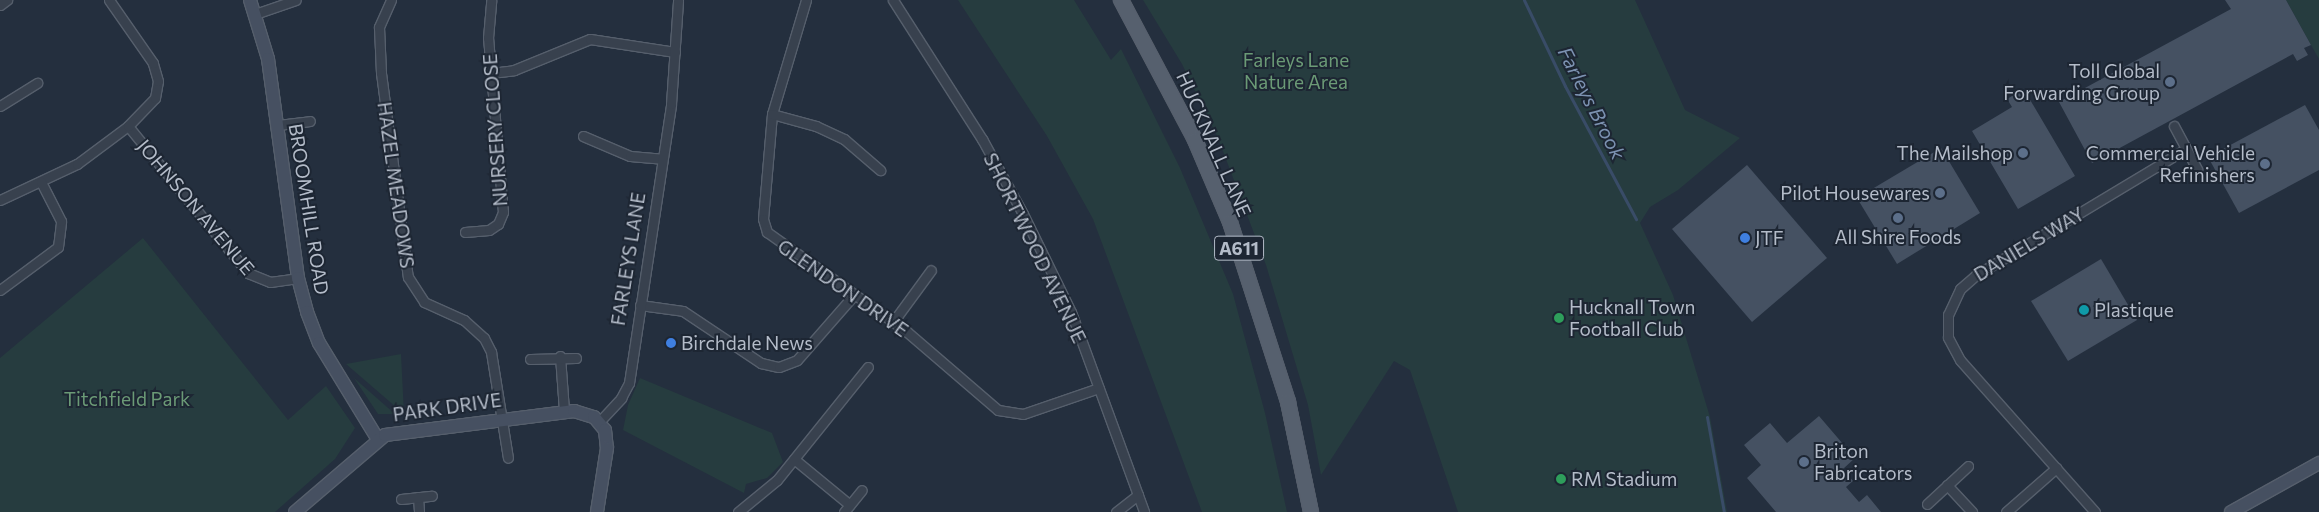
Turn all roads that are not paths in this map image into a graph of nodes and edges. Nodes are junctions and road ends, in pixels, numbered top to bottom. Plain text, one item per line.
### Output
1 (8, 0) edge
2 (109, 0) edge
3 (250, 0) edge
4 (296, 0) edge
5 (391, 0) edge
6 (491, 0) edge
7 (678, 0) edge
8 (806, 0) edge
9 (893, 0) edge
10 (1121, 0) edge
11 (0, 5) edge
12 (255, 14) junction
13 (674, 52) junction
14 (491, 72) junction
15 (37, 83) dead end
16 (0, 106) edge
17 (772, 114) junction
18 (310, 121) dead end
19 (278, 125) junction
20 (128, 126) junction
21 (2174, 126) dead end
22 (584, 136) dead end
23 (2186, 149) junction
24 (662, 159) junction
25 (2198, 169) dead end
26 (880, 170) dead end
27 (41, 182) junction
28 (0, 200) edge
29 (465, 232) dead end
30 (931, 270) dead end
31 (298, 278) junction
32 (0, 290) edge
33 (854, 295) junction
34 (640, 305) junction
35 (893, 322) junction
36 (560, 356) junction
37 (576, 358) dead end
38 (530, 359) dead end
39 (868, 368) dead end
40 (1099, 388) junction
41 (564, 411) junction
42 (501, 419) junction
43 (599, 422) junction
44 (377, 438) junction
45 (508, 458) dead end
46 (794, 459) junction
47 (2319, 463) edge
48 (1968, 466) dead end
49 (2056, 468) junction
50 (1947, 485) junction
51 (862, 490) dead end
52 (1138, 495) junction
53 (432, 496) dead end
54 (418, 497) junction
55 (402, 499) dead end
56 (1927, 504) dead end
57 (847, 508) edge
58 (295, 512) edge
59 (419, 512) edge
60 (597, 512) edge
61 (738, 512) edge
62 (1116, 512) edge
63 (1144, 512) edge
64 (1311, 512) edge
65 (1972, 512) edge
66 (2006, 512) edge
67 (2095, 512) edge
68 (2231, 512) edge

1 - 11 street
2 - 20 street
3 - 12 street, BROOMHILL ROAD
4 - 12 street
5 - 42 street, HAZEL MEADOWS
6 - 14 street, NURSERY CLOSE
7 - 13 street, FARLEYS LANE
8 - 17 street, GLENDON DRIVE
9 - 40 street, SHORTWOOD AVENUE
10 - 64 main road, HUCKNALL LANE / A611
12 - 19 street, BROOMHILL ROAD
13 - 14 street
13 - 24 street, FARLEYS LANE
14 - 29 street, NURSERY CLOSE
15 - 16 street
17 - 26 street
17 - 33 street, GLENDON DRIVE
18 - 19 street
19 - 31 street, BROOMHILL ROAD
20 - 27 street
20 - 31 street, JOHNSON AVENUE
21 - 23 street
22 - 24 street
23 - 25 street
23 - 49 street, DANIELS WAY
24 - 34 street, FARLEYS LANE
27 - 28 street
27 - 32 street
30 - 35 street
31 - 44 street, BROOMHILL ROAD
33 - 34 street
33 - 35 street, GLENDON DRIVE
34 - 43 street, FARLEYS LANE
35 - 40 street, GLENDON DRIVE
36 - 37 street
36 - 38 street
36 - 41 street
39 - 46 street
40 - 52 street, SHORTWOOD AVENUE
41 - 42 street, PARK DRIVE
41 - 43 street, PARK DRIVE
42 - 44 street, PARK DRIVE
42 - 45 street, HAZEL MEADOWS
43 - 60 street
44 - 58 street, PARK DRIVE
46 - 57 street
46 - 61 street
47 - 68 street
48 - 50 street
49 - 66 street
49 - 67 street, DANIELS WAY
50 - 56 street
50 - 65 street
51 - 57 street
52 - 62 street
52 - 63 street, SHORTWOOD AVENUE
53 - 54 street
54 - 55 street
54 - 59 street

